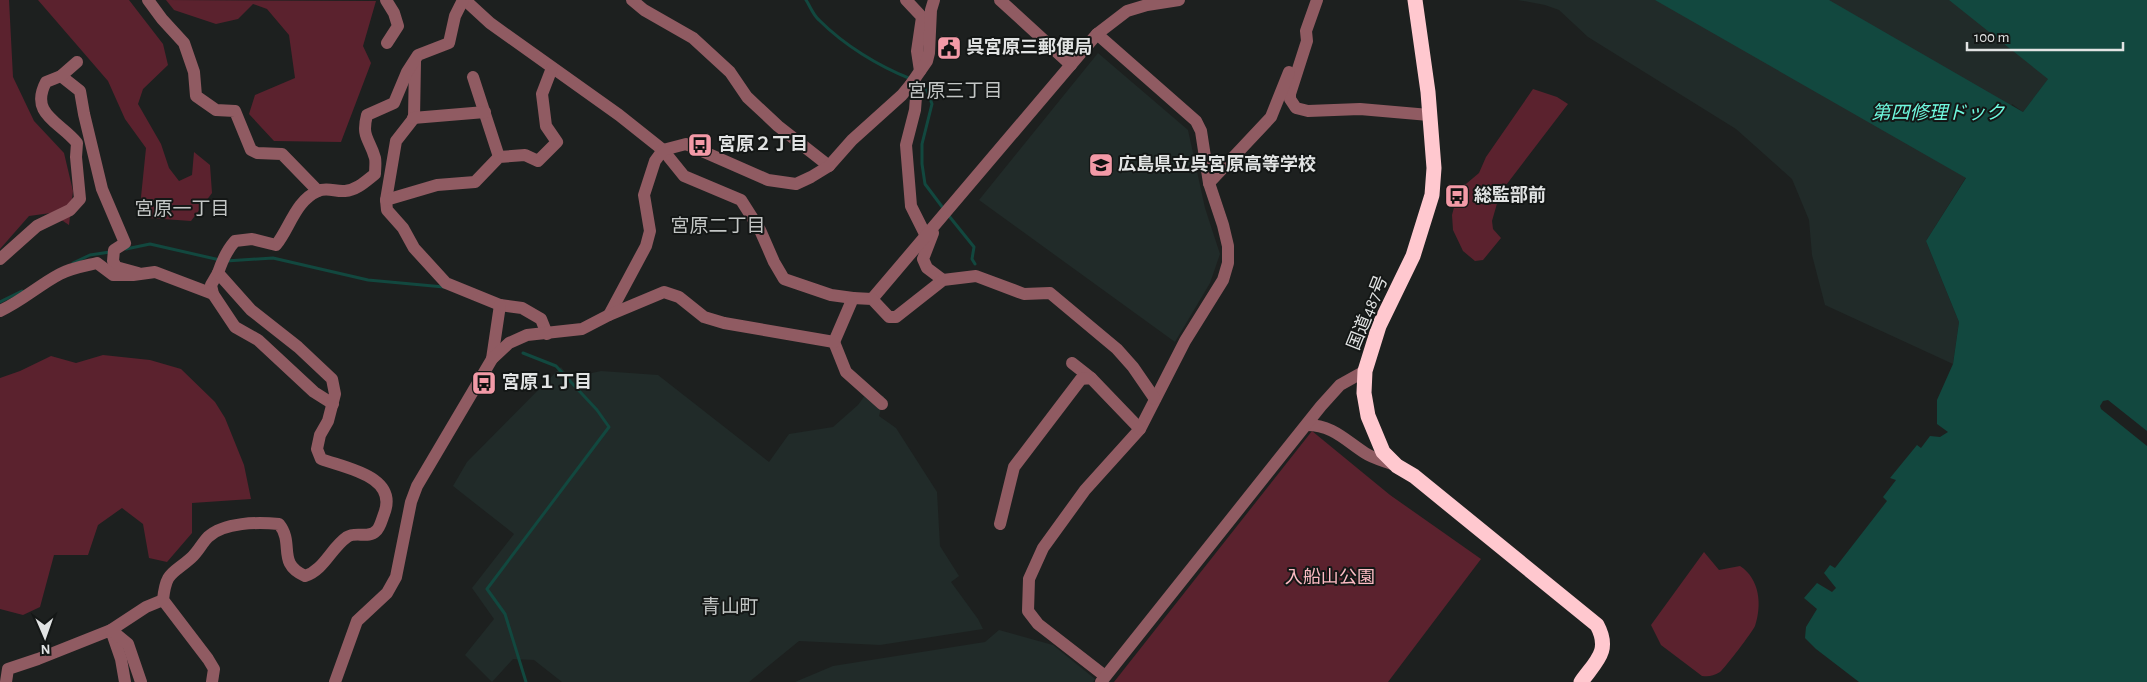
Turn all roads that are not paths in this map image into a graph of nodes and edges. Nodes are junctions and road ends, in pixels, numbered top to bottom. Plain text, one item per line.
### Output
1 (148, 0) edge
2 (386, 0) edge
3 (464, 0) edge
4 (632, 0) edge
5 (906, 0) edge
6 (934, 0) edge
7 (1000, 0) edge
8 (1179, 0) edge
9 (1317, 0) edge
10 (1415, 0) edge
11 (1306, 30) junction
12 (1097, 34) junction
13 (387, 43) dead end
14 (77, 62) dead end
15 (415, 62) junction
16 (1071, 65) junction
17 (552, 68) junction
18 (920, 71) junction
19 (61, 76) junction
20 (473, 77) dead end
21 (911, 84) junction
22 (484, 112) junction
23 (1429, 115) junction
24 (413, 118) junction
25 (663, 150) junction
26 (499, 158) junction
27 (828, 166) junction
28 (1209, 183) junction
29 (318, 191) junction
30 (386, 200) junction
31 (936, 225) junction
32 (926, 236) junction
33 (0, 259) edge
34 (218, 273) junction
35 (138, 274) junction
36 (943, 280) junction
37 (213, 294) junction
38 (853, 298) junction
39 (872, 299) junction
40 (500, 305) junction
41 (0, 311) edge
42 (609, 315) junction
43 (547, 334) junction
44 (834, 342) junction
45 (492, 359) junction
46 (1072, 363) dead end
47 (1365, 371) junction
48 (1091, 378) junction
49 (1155, 399) junction
50 (332, 404) junction
51 (882, 404) dead end
52 (1307, 425) junction
53 (1140, 429) junction
54 (1397, 466) junction
55 (1000, 524) dead end
56 (162, 600) junction
57 (111, 630) junction
58 (1103, 679) edge
59 (6, 682) edge
60 (125, 682) edge
61 (141, 682) edge
62 (212, 682) edge
63 (334, 682) edge
64 (1581, 682) edge

1 - 29 street
2 - 13 street
3 - 15 street
3 - 17 street
4 - 27 street
5 - 18 street
6 - 18 street
7 - 16 street
8 - 12 street
9 - 11 street
10 - 23 highway, 国道487号
11 - 23 street
11 - 28 street
12 - 16 street
12 - 28 street
14 - 19 street
15 - 24 street
15 - 29 street
16 - 31 street
17 - 25 street
17 - 26 street
18 - 21 street
19 - 33 street
19 - 35 street
20 - 22 street
21 - 27 street
21 - 32 street
22 - 24 street
22 - 26 street
23 - 47 highway, 国道487号
24 - 30 street
25 - 27 street
25 - 38 street
25 - 42 street
26 - 30 street
28 - 49 street
29 - 34 street
30 - 40 street
31 - 32 street
31 - 36 street
32 - 39 street
34 - 37 street
34 - 50 street
35 - 37 street
35 - 41 street
36 - 39 street
36 - 49 street
37 - 50 street
38 - 39 street
38 - 44 street
40 - 43 street
40 - 45 street
42 - 43 street
42 - 44 street
43 - 45 street
44 - 51 street
45 - 63 street
46 - 48 street
47 - 52 street
47 - 54 highway, 国道487号
48 - 53 street
48 - 55 street
49 - 53 street
50 - 56 street
52 - 54 street
52 - 58 street
53 - 58 street
54 - 64 highway, 国道487号
56 - 57 street
56 - 62 street
57 - 59 street
57 - 60 street
57 - 61 street

